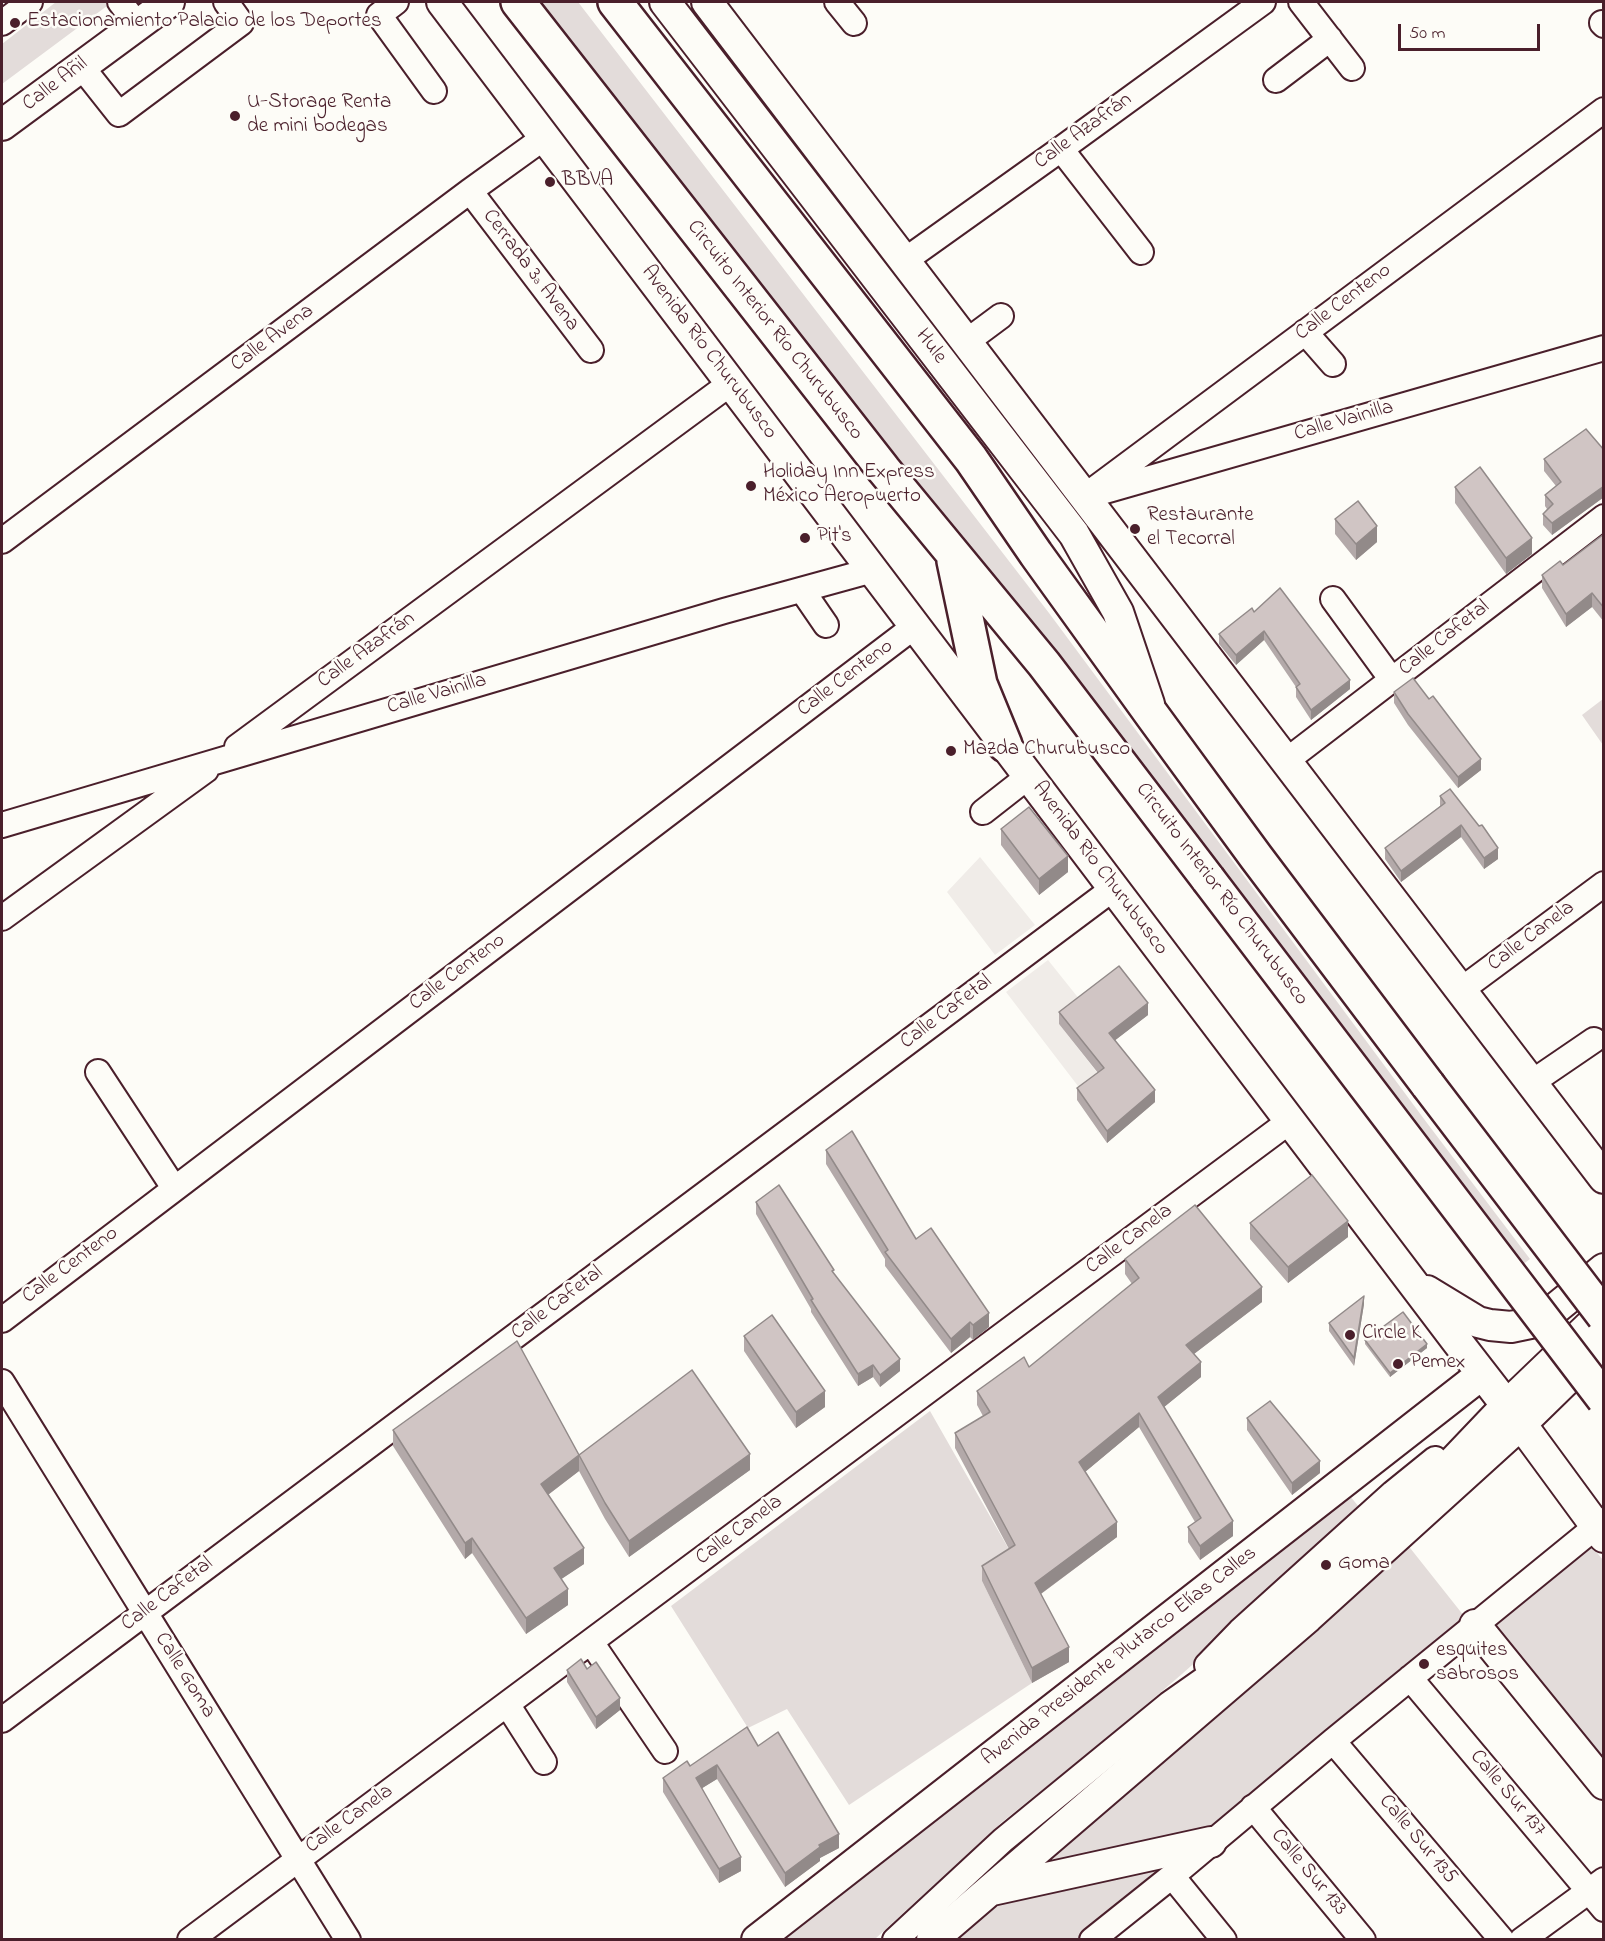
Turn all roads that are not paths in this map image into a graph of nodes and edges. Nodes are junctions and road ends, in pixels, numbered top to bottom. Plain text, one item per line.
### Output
1 (30, 2) edge
2 (168, 2) edge
3 (226, 2) edge
4 (396, 2) edge
5 (442, 2) edge
6 (518, 2) edge
7 (615, 2) edge
8 (666, 2) edge
9 (837, 2) edge
10 (1301, 2) edge
11 (712, 3) edge
12 (1257, 3) edge
13 (129, 13) edge
14 (2, 23) edge
15 (854, 23) dead end
16 (731, 33) junction
17 (1330, 39) junction
18 (81, 66) junction
19 (1352, 68) dead end
20 (1276, 80) dead end
21 (434, 91) dead end
22 (737, 94) junction
23 (1604, 110) edge
24 (2, 125) edge
25 (545, 137) junction
26 (1061, 149) junction
27 (470, 192) junction
28 (1141, 252) dead end
29 (904, 261) junction
30 (1001, 316) dead end
31 (1305, 332) junction
32 (966, 342) junction
33 (1604, 348) edge
34 (591, 350) dead end
35 (1333, 364) dead end
36 (731, 383) junction
37 (1084, 497) junction
38 (1604, 517) edge
39 (2, 541) edge
40 (953, 556) junction
41 (873, 570) junction
42 (802, 590) junction
43 (1333, 599) dead end
44 (826, 625) dead end
45 (915, 626) junction
46 (1392, 680) junction
47 (1152, 716) junction
48 (1005, 745) junction
49 (222, 758) junction
50 (1286, 761) junction
51 (1029, 776) junction
52 (983, 812) dead end
53 (2, 825) edge
54 (1604, 884) edge
55 (1114, 888) junction
56 (2, 918) edge
57 (1461, 990) junction
58 (1594, 1040) dead end
59 (98, 1072) dead end
60 (1531, 1083) junction
61 (1290, 1120) junction
62 (1604, 1178) edge
63 (174, 1188) junction
64 (1604, 1269) edge
65 (1412, 1281) junction
66 (1604, 1308) edge
67 (1604, 1316) edge
68 (2, 1320) edge
69 (1604, 1343) edge
70 (1482, 1374) junction
71 (2, 1382) edge
72 (1604, 1399) edge
73 (1513, 1413) junction
74 (1601, 1528) edge
75 (145, 1613) junction
76 (1475, 1625) junction
77 (591, 1642) junction
78 (1410, 1678) junction
79 (507, 1704) junction
80 (2, 1720) edge
81 (1333, 1740) junction
82 (665, 1751) dead end
83 (544, 1762) dead end
84 (1604, 1784) edge
85 (1253, 1807) junction
86 (1211, 1842) junction
87 (297, 1860) junction
88 (1172, 1876) junction
89 (989, 1891) junction
90 (1599, 1893) edge
91 (190, 1940) edge
92 (348, 1940) edge
93 (757, 1940) edge
94 (895, 1940) edge
95 (932, 1940) edge
96 (1092, 1940) edge
97 (1224, 1940) edge
98 (1363, 1940) edge
99 (1502, 1940) edge
100 (1522, 1940) edge

1 - 14 street
2 - 13 main road, Calle Añil
3 - 18 street
4 - 21 street
5 - 25 main road, Avenida Río Churubusco
6 - 40 highway, Circuito Interior Río Churubusco
7 - 47 highway
8 - 22 main road, Hule
9 - 15 street
10 - 17 street
11 - 16 main road
12 - 26 street, Calle Azafrán
13 - 18 main road, Calle Añil
16 - 22 main road
16 - 29 main road
17 - 19 street
17 - 20 street
18 - 24 main road, Calle Añil
22 - 47 main road, Hule
23 - 31 street, Calle Centeno
25 - 27 street, Calle Avena
25 - 36 main road, Avenida Río Churubusco
26 - 28 street
26 - 29 street, Calle Azafrán
27 - 34 street, Cerrada 3ª Avena
27 - 39 street, Calle Avena
29 - 32 main road
30 - 32 street
31 - 35 street
31 - 37 street, Calle Centeno
32 - 37 main road
33 - 37 street, Calle Vainilla
36 - 41 main road, Avenida Río Churubusco
36 - 49 street, Calle Azafrán
37 - 50 main road
38 - 46 street, Calle Cafetal
40 - 48 highway
40 - 72 highway, Circuito Interior Río Churubusco, bridge
41 - 42 street, Calle Vainilla
41 - 45 main road, Avenida Río Churubusco
42 - 44 street
42 - 49 street, Calle Vainilla
43 - 46 street
45 - 48 main road, Avenida Río Churubusco
45 - 63 street, Calle Centeno
46 - 50 street, Calle Cafetal
47 - 67 highway, bridge
48 - 51 main road, Avenida Río Churubusco
49 - 53 street, Calle Vainilla
49 - 56 street, Calle Azafrán
50 - 57 main road
51 - 52 street
51 - 55 main road, Avenida Río Churubusco
54 - 57 street, Calle Canela
55 - 61 main road, Avenida Río Churubusco
55 - 75 street, Calle Cafetal
57 - 60 main road
58 - 60 street
59 - 63 street
60 - 62 main road
61 - 65 main road, Avenida Río Churubusco
61 - 77 street, Calle Canela
63 - 68 street, Calle Centeno
64 - 65 main road
65 - 70 main road, Avenida Río Churubusco
66 - 73 street
69 - 73 main road
70 - 73 main road, Avenida Río Churubusco
70 - 93 main road, Avenida Presidente Plutarco Elías Calles
71 - 75 street, Calle Goma
73 - 74 main road, Avenida Río Churubusco
73 - 89 main road
73 - 94 street
74 - 76 street
75 - 80 street, Calle Cafetal
75 - 87 street, Calle Goma
76 - 78 street
76 - 84 main road
77 - 79 street, Calle Canela
77 - 82 street
78 - 81 street
78 - 90 street, Calle Sur 137
79 - 83 street
79 - 87 street, Calle Canela
81 - 85 street
81 - 99 street, Calle Sur 135
85 - 86 street
85 - 98 street, Calle Sur 133
86 - 88 street
86 - 89 main road
87 - 91 street, Calle Canela
87 - 92 street, Calle Goma
88 - 96 street
88 - 97 street
89 - 95 main road
90 - 100 street

